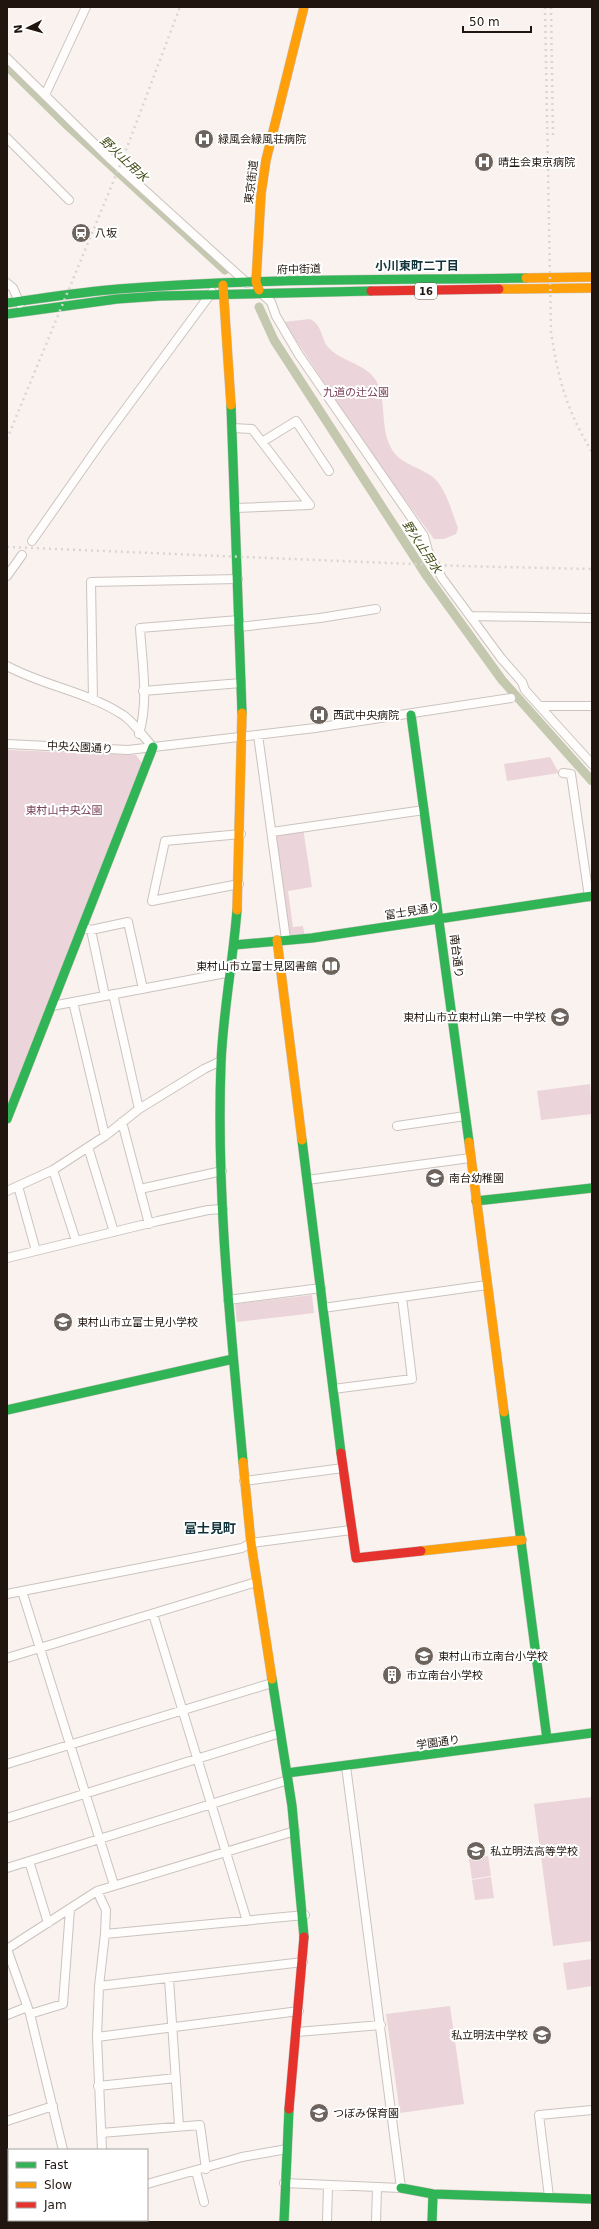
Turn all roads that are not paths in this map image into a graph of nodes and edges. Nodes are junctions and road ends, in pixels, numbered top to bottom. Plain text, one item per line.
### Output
1 (86, 7) edge
2 (304, 7) edge
3 (7, 58) edge
4 (45, 95) junction
5 (7, 138) edge
6 (69, 200) dead end
7 (592, 277) edge
8 (251, 282) junction
9 (7, 283) edge
10 (221, 287) junction
11 (592, 288) edge
12 (260, 292) junction
13 (212, 294) junction
14 (20, 302) junction
15 (7, 303) edge
16 (21, 312) junction
17 (7, 314) edge
18 (232, 428) junction
19 (262, 442) junction
20 (329, 471) dead end
21 (235, 508) junction
22 (32, 541) dead end
23 (22, 555) dead end
24 (7, 576) edge
25 (238, 579) junction
26 (376, 609) dead end
27 (471, 616) junction
28 (592, 618) edge
29 (239, 623) junction
30 (7, 666) edge
31 (241, 683) junction
32 (143, 691) junction
33 (511, 698) dead end
34 (93, 700) junction
35 (540, 706) junction
36 (592, 706) edge
37 (411, 715) junction
38 (139, 734) junction
39 (258, 735) junction
40 (243, 737) junction
41 (7, 744) edge
42 (153, 747) junction
43 (592, 764) edge
44 (564, 773) dead end
45 (424, 810) junction
46 (272, 832) junction
47 (241, 834) junction
48 (238, 884) junction
49 (591, 896) edge
50 (440, 919) junction
51 (87, 929) junction
52 (282, 940) junction
53 (234, 945) junction
54 (232, 972) junction
55 (143, 989) junction
56 (109, 995) junction
57 (73, 1002) junction
58 (52, 1006) junction
59 (221, 1061) junction
60 (139, 1109) junction
61 (465, 1116) junction
62 (7, 1119) edge
63 (122, 1122) junction
64 (397, 1126) dead end
65 (105, 1136) junction
66 (88, 1147) junction
67 (470, 1158) junction
68 (53, 1170) junction
69 (222, 1171) junction
70 (307, 1180) junction
71 (18, 1186) junction
72 (592, 1188) edge
73 (140, 1190) junction
74 (7, 1191) edge
75 (476, 1201) junction
76 (223, 1209) junction
77 (149, 1224) junction
78 (114, 1232) junction
79 (76, 1241) junction
80 (36, 1251) junction
81 (7, 1258) edge
82 (487, 1285) junction
83 (321, 1288) junction
84 (402, 1297) junction
85 (228, 1300) junction
86 (323, 1308) junction
87 (233, 1359) junction
88 (333, 1389) junction
89 (7, 1410) edge
90 (343, 1468) junction
91 (244, 1481) junction
92 (351, 1530) junction
93 (522, 1540) junction
94 (251, 1543) junction
95 (256, 1582) junction
96 (22, 1591) junction
97 (7, 1594) edge
98 (153, 1614) junction
99 (40, 1648) junction
100 (7, 1658) edge
101 (272, 1683) junction
102 (182, 1709) junction
103 (280, 1733) junction
104 (592, 1733) edge
105 (548, 1739) junction
106 (70, 1744) junction
107 (198, 1759) junction
108 (7, 1764) edge
109 (346, 1766) junction
110 (288, 1776) junction
111 (86, 1794) junction
112 (211, 1804) junction
113 (7, 1818) edge
114 (295, 1831) junction
115 (99, 1839) junction
116 (226, 1852) junction
117 (29, 1861) junction
118 (7, 1868) edge
119 (114, 1885) junction
120 (97, 1891) junction
121 (70, 1909) junction
122 (305, 1915) junction
123 (247, 1921) junction
124 (48, 1923) junction
125 (106, 1934) junction
126 (7, 1949) edge
127 (303, 1962) junction
128 (169, 1979) junction
129 (99, 1986) junction
130 (28, 2011) junction
131 (299, 2011) junction
132 (7, 2015) edge
133 (381, 2025) junction
134 (173, 2028) junction
135 (296, 2032) junction
136 (97, 2037) junction
137 (176, 2078) junction
138 (98, 2086) junction
139 (53, 2106) junction
140 (592, 2110) edge
141 (7, 2120) edge
142 (179, 2126) junction
143 (101, 2133) junction
144 (63, 2149) edge
145 (102, 2149) edge
146 (287, 2149) junction
147 (206, 2169) junction
148 (196, 2172) junction
149 (284, 2183) junction
150 (148, 2184) edge
151 (328, 2184) junction
152 (377, 2187) junction
153 (401, 2188) junction
154 (433, 2194) junction
155 (553, 2198) junction
156 (592, 2199) edge
157 (204, 2202) dead end
158 (284, 2222) edge
159 (327, 2222) edge
160 (376, 2222) edge
161 (432, 2222) edge

1 - 4 street
2 - 8 street, 東京街道
3 - 4 street
4 - 8 street
5 - 6 street
7 - 8 street, 府中街道 / 16
8 - 10 street, 府中街道 / 16
8 - 12 street, 東京街道
9 - 14 street
10 - 12 street, 府中街道 / 16
10 - 13 street, 府中街道 / 16
10 - 14 street, 府中街道 / 16
10 - 18 street
11 - 12 street, 府中街道 / 16
12 - 27 street
13 - 16 street, 府中街道 / 16
13 - 22 street
14 - 15 street, 府中街道 / 16
14 - 16 street
16 - 17 street, 府中街道 / 16
18 - 19 street
18 - 21 street
19 - 20 street
19 - 21 street
21 - 25 street
23 - 24 street
25 - 29 street
25 - 34 street
26 - 29 street
27 - 28 street
27 - 35 street
29 - 31 street
29 - 32 street
30 - 34 street
31 - 32 street
31 - 40 street
32 - 38 street
33 - 37 street, 中央公園通り
34 - 38 street
35 - 36 street
35 - 43 street
37 - 39 street, 中央公園通り
37 - 45 street, 南台通り
38 - 42 street
39 - 40 street, 中央公園通り
39 - 46 street
40 - 42 street, 中央公園通り
40 - 47 street
41 - 42 street, 中央公園通り
42 - 51 street
44 - 49 street
45 - 46 street
45 - 50 street, 南台通り
46 - 52 street
47 - 48 street
47 - 48 street
48 - 53 street
49 - 50 street, 富士見通り
50 - 52 street, 富士見通り
50 - 61 street, 南台通り
51 - 55 street
51 - 56 street
51 - 58 street
52 - 53 street, 富士見通り
52 - 70 street
53 - 54 street
54 - 55 street
54 - 59 street
55 - 56 street
56 - 57 street
56 - 60 street
57 - 58 street
57 - 65 street
58 - 62 street
59 - 60 street
59 - 69 street
60 - 63 street
61 - 64 street
61 - 67 street, 南台通り
63 - 65 street
63 - 73 street
65 - 66 street
66 - 68 street
66 - 78 street
67 - 70 street
67 - 75 street, 南台通り
68 - 71 street
68 - 79 street
69 - 73 street
69 - 76 street
70 - 83 street
71 - 74 street
71 - 80 street
72 - 75 street
73 - 77 street
75 - 82 street, 南台通り
76 - 77 street
76 - 85 street
77 - 78 street
78 - 79 street
79 - 80 street
80 - 81 street
82 - 84 street
82 - 93 street, 南台通り
83 - 85 street
83 - 86 street
84 - 86 street
84 - 88 street
85 - 87 street
86 - 88 street
87 - 89 street
87 - 91 street
88 - 90 street
90 - 91 street
90 - 92 street
91 - 94 street
92 - 93 street
92 - 94 street
93 - 105 street, 南台通り
94 - 95 street
94 - 96 street
95 - 98 street
95 - 101 street
96 - 97 street
96 - 99 street
98 - 99 street
98 - 102 street
99 - 100 street
99 - 106 street
101 - 102 street
101 - 103 street
102 - 106 street
102 - 107 street
103 - 107 street
103 - 110 street
104 - 105 street, 学園通り
105 - 109 street, 学園通り
106 - 108 street
106 - 111 street
107 - 111 street
107 - 112 street
109 - 110 street, 学園通り
109 - 133 street
110 - 112 street
110 - 114 street
111 - 113 street
111 - 115 street
112 - 115 street
112 - 116 street
114 - 116 street
114 - 122 street
115 - 117 street
115 - 119 street
116 - 119 street
116 - 123 street
117 - 118 street
117 - 124 street
119 - 120 street
120 - 121 street
120 - 125 street
121 - 124 street
121 - 130 street
122 - 123 street
122 - 127 street
123 - 125 street
124 - 126 street
125 - 129 street
126 - 130 street
127 - 128 street
127 - 131 street
128 - 129 street
128 - 134 street
129 - 136 street
130 - 132 street
130 - 139 street
131 - 134 street
131 - 135 street
133 - 135 street
133 - 153 street
134 - 136 street
134 - 137 street
135 - 146 street
136 - 138 street
137 - 138 street
137 - 142 street
138 - 143 street
139 - 141 street
139 - 144 street
140 - 155 street
142 - 143 street
142 - 147 street
143 - 145 street
146 - 147 street
146 - 149 street
147 - 148 street
148 - 150 street
148 - 157 street
149 - 151 street
149 - 158 street
151 - 152 street
151 - 159 street
152 - 153 street
152 - 160 street
153 - 154 street
154 - 155 street
154 - 161 street
155 - 156 street

